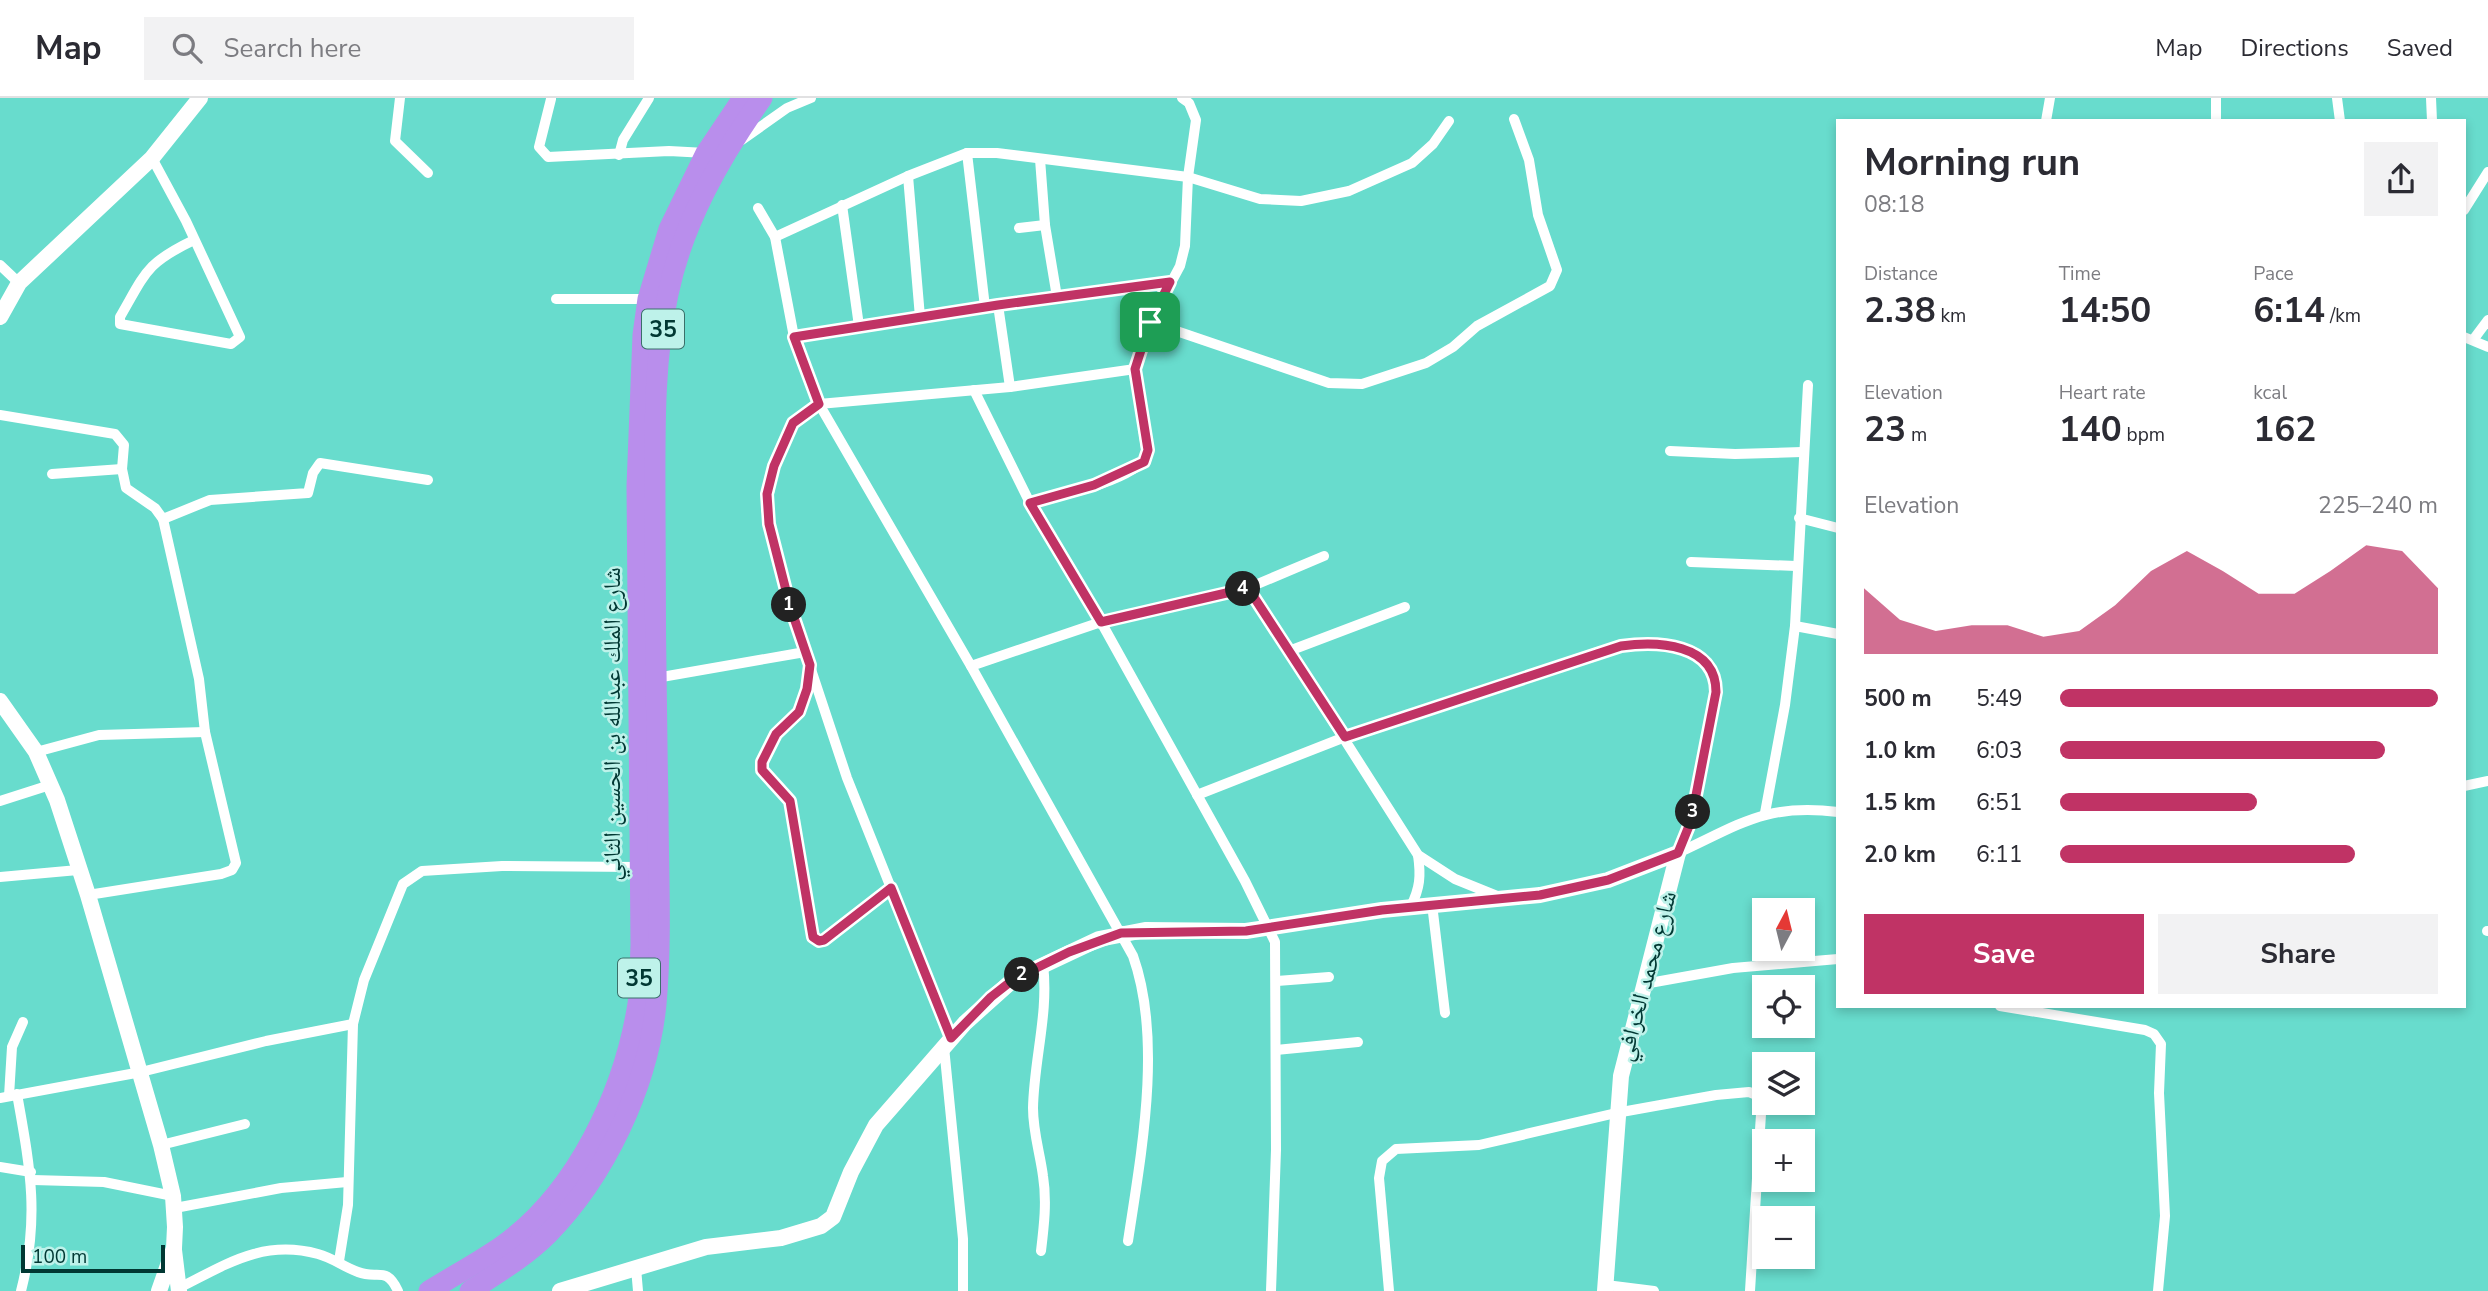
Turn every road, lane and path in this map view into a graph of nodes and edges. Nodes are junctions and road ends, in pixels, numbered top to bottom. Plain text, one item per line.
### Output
1 (200, 98) edge
2 (400, 98) edge
3 (649, 98) edge
4 (743, 98) edge
5 (762, 98) edge
6 (811, 98) edge
7 (2050, 98) edge
8 (2216, 98) edge
9 (2337, 98) edge
10 (2431, 98) edge
11 (551, 99) edge
12 (1187, 100) edge
13 (1514, 119) dead end
14 (2046, 119) edge
15 (2216, 119) edge
16 (2340, 119) edge
17 (2432, 119) edge
18 (1449, 121) dead end
19 (716, 152) junction
20 (968, 153) junction
21 (619, 155) junction
22 (152, 158) junction
23 (1041, 159) junction
24 (2488, 172) edge
25 (428, 173) dead end
26 (908, 176) junction
27 (1188, 177) junction
28 (842, 205) junction
29 (2466, 207) edge
30 (758, 208) dead end
31 (1045, 225) junction
32 (1019, 229) dead end
33 (775, 237) junction
34 (194, 240) junction
35 (0, 265) edge
36 (1170, 282) junction
37 (19, 283) junction
38 (1057, 297) junction
39 (556, 299) dead end
40 (648, 299) junction
41 (998, 305) junction
42 (985, 307) junction
43 (0, 317) edge
44 (920, 317) junction
45 (2488, 320) edge
46 (1150, 322) junction
47 (859, 326) junction
48 (794, 337) junction
49 (2469, 339) edge
50 (2488, 347) edge
51 (1135, 369) junction
52 (1808, 385) dead end
53 (1010, 387) junction
54 (975, 390) junction
55 (819, 404) junction
56 (0, 415) edge
57 (1670, 451) dead end
58 (1802, 452) junction
59 (122, 469) junction
60 (52, 474) dead end
61 (428, 480) dead end
62 (1030, 503) junction
63 (1798, 518) junction
64 (163, 519) junction
65 (1836, 528) edge
66 (1324, 556) dead end
67 (1691, 562) dead end
68 (1796, 566) junction
69 (647, 582) junction
70 (1248, 588) junction
71 (1405, 607) dead end
72 (1101, 622) junction
73 (647, 623) junction
74 (1795, 626) junction
75 (1836, 635) edge
76 (1289, 651) junction
77 (805, 652) junction
78 (810, 665) junction
79 (971, 666) junction
80 (656, 678) junction
81 (0, 701) edge
82 (205, 732) junction
83 (1345, 737) junction
84 (36, 752) junction
85 (2488, 781) edge
86 (50, 785) junction
87 (2466, 786) edge
88 (1197, 795) junction
89 (0, 801) edge
90 (1836, 812) edge
91 (1765, 813) junction
92 (1678, 853) junction
93 (1418, 855) junction
94 (639, 867) junction
95 (78, 870) junction
96 (0, 877) edge
97 (891, 888) junction
98 (88, 895) junction
99 (1498, 897) junction
100 (1432, 904) junction
101 (1410, 906) junction
102 (1270, 928) junction
103 (1121, 933) junction
104 (1836, 959) edge
105 (1043, 964) junction
106 (1329, 977) dead end
107 (1277, 982) junction
108 (1644, 984) junction
109 (2012, 1008) edge
110 (1445, 1013) dead end
111 (23, 1022) dead end
112 (353, 1024) junction
113 (947, 1042) junction
114 (1358, 1042) dead end
115 (1276, 1050) junction
116 (141, 1072) junction
117 (8, 1096) edge
118 (1616, 1113) junction
119 (245, 1124) dead end
120 (161, 1145) junction
121 (0, 1167) edge
122 (32, 1176) junction
123 (347, 1182) junction
124 (174, 1202) junction
125 (1128, 1241) dead end
126 (174, 1248) junction
127 (1041, 1251) dead end
128 (339, 1261) junction
129 (636, 1269) junction
130 (1606, 1288) edge
131 (179, 1289) edge
132 (21, 1291) edge
133 (159, 1291) edge
134 (398, 1291) edge
135 (429, 1291) edge
136 (470, 1291) edge
137 (560, 1291) edge
138 (638, 1291) edge
139 (963, 1291) edge
140 (1271, 1291) edge
141 (1389, 1291) edge
142 (1654, 1291) edge
143 (1750, 1291) edge
144 (2158, 1291) edge

1 - 22 street
2 - 25 street
3 - 21 street
4 - 19 highway, شارع الملك عبدالله بن الحسين الثاني / 35
5 - 19 highway, شارع الملك عبدالله بن الحسين الثاني / 35
6 - 19 street
7 - 14 street
8 - 15 street
9 - 16 street
10 - 17 street
11 - 21 street
12 - 27 street
13 - 46 street
18 - 27 street
19 - 21 street
19 - 40 highway, شارع الملك عبدالله بن الحسين الثاني / 35
19 - 69 highway, شارع الملك عبدالله بن الحسين الثاني / 35
20 - 23 street
20 - 26 street
20 - 42 street
22 - 34 street
22 - 37 street
23 - 27 street
23 - 31 street
24 - 29 street
26 - 28 street
26 - 44 street
27 - 36 street
28 - 33 street
28 - 47 street
30 - 33 street
31 - 32 street
31 - 38 street
33 - 48 street
34 - 34 street
35 - 37 street
36 - 38 street
36 - 46 street
37 - 43 street
38 - 41 street
39 - 40 street
40 - 69 highway, شارع الملك عبدالله بن الحسين الثاني / 35
41 - 42 street
41 - 53 street
42 - 44 street
44 - 47 street
45 - 49 street
46 - 51 street
47 - 48 street
48 - 55 street
49 - 50 street
51 - 53 street
51 - 62 street
52 - 58 street
53 - 54 street
54 - 55 street
54 - 62 street
55 - 77 street
55 - 79 street
56 - 59 street
57 - 58 street
58 - 63 street
59 - 60 street
59 - 64 street
61 - 64 street
62 - 72 street
63 - 65 street
63 - 68 street
64 - 82 street
66 - 70 street
67 - 68 street
68 - 74 street
69 - 73 highway, شارع الملك عبدالله بن الحسين الثاني / 35
70 - 72 street
70 - 76 street
71 - 76 street
72 - 79 street
72 - 88 street
73 - 80 highway, شارع الملك عبدالله بن الحسين الثاني / 35
73 - 94 highway, شارع الملك عبدالله بن الحسين الثاني / 35
74 - 75 street
74 - 91 street
76 - 83 street
77 - 78 street
77 - 80 street
78 - 97 street
78 - 97 street
79 - 103 street
80 - 136 highway, شارع الملك عبدالله بن الحسين الثاني / 35
81 - 84 street
82 - 84 street
82 - 98 street
83 - 88 street, شارع محمد الخرافي
83 - 92 street, شارع محمد الخرافي
83 - 93 street
84 - 86 street
85 - 87 street
86 - 89 street
86 - 95 street
88 - 102 street
90 - 91 street
91 - 92 street
92 - 99 street
92 - 108 street, شارع محمد الخرافي
93 - 99 street
93 - 101 street
94 - 112 street
94 - 135 highway, شارع الملك عبدالله بن الحسين الثاني / 35
95 - 96 street
95 - 98 street
97 - 113 street
98 - 116 street
99 - 100 street
100 - 101 street
100 - 110 street
101 - 102 street
102 - 103 street
102 - 107 street
103 - 105 street
103 - 125 street
104 - 108 street
105 - 113 street
105 - 127 street
106 - 107 street
107 - 115 street
108 - 118 street, شارع محمد الخرافي
109 - 144 street
111 - 117 street
112 - 116 street
112 - 123 street
113 - 129 street
113 - 139 street
114 - 115 street
115 - 140 street
116 - 117 street
116 - 120 street
117 - 122 street
118 - 130 street, شارع محمد الخرافي
118 - 141 street
118 - 143 street
119 - 120 street
120 - 124 street
121 - 122 street
122 - 124 street
122 - 132 street
123 - 124 street
123 - 128 street
124 - 126 street
126 - 131 street
126 - 133 street
128 - 131 street
128 - 134 street
129 - 137 street
129 - 138 street
130 - 142 street

